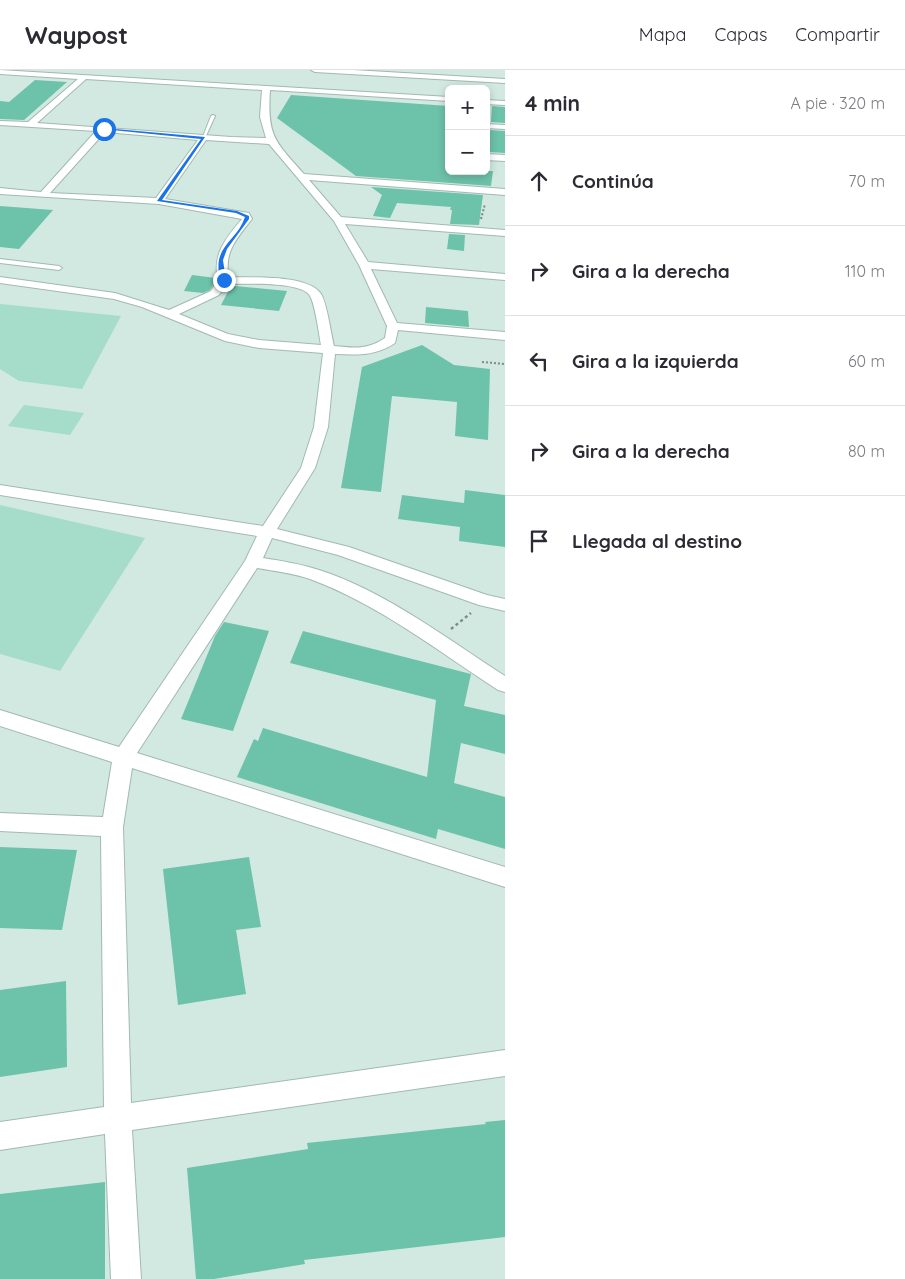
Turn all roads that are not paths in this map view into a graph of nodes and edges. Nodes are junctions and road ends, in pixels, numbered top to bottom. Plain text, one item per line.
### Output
1 (315, 70) edge
2 (0, 72) edge
3 (84, 77) junction
4 (505, 81) edge
5 (266, 88) junction
6 (445, 99) edge
7 (490, 102) edge
8 (505, 103) edge
9 (213, 116) dead end
10 (30, 125) junction
11 (6, 126) edge
12 (490, 126) edge
13 (505, 127) edge
14 (104, 129) junction
15 (204, 138) junction
16 (271, 141) junction
17 (490, 157) edge
18 (505, 158) edge
19 (302, 177) junction
20 (0, 191) edge
21 (505, 192) edge
22 (43, 195) junction
23 (159, 201) junction
24 (338, 220) junction
25 (505, 233) edge
26 (0, 261) edge
27 (364, 265) junction
28 (59, 268) dead end
29 (505, 277) edge
30 (0, 280) edge
31 (224, 280) junction
32 (170, 314) junction
33 (393, 326) junction
34 (505, 336) edge
35 (329, 351) junction
36 (0, 490) edge
37 (267, 532) junction
38 (305, 542) junction
39 (253, 562) junction
40 (292, 568) junction
41 (505, 605) edge
42 (505, 685) edge
43 (0, 718) edge
44 (123, 758) junction
45 (0, 822) edge
46 (112, 827) junction
47 (505, 877) edge
48 (505, 1063) edge
49 (118, 1120) junction
50 (0, 1136) edge
51 (126, 1279) edge

1 - 4 street
2 - 3 street
3 - 5 street
3 - 10 street
5 - 6 street
5 - 16 street
7 - 8 street
9 - 15 lane
10 - 11 street
10 - 14 street
12 - 13 street
14 - 15 street
14 - 22 street
15 - 16 street
15 - 23 street
16 - 19 street
17 - 18 street
19 - 21 street
19 - 24 street
20 - 22 street
22 - 23 street
23 - 31 street
24 - 25 street
24 - 27 street
26 - 28 lane
27 - 29 street
27 - 33 street
30 - 32 street
31 - 32 street
31 - 35 street
32 - 35 street
33 - 34 street
33 - 35 street
35 - 37 street
36 - 37 street
37 - 38 street
37 - 39 street
38 - 40 street
38 - 41 street
39 - 40 street
39 - 44 street
40 - 42 street
43 - 44 street
44 - 46 street
44 - 47 street
45 - 46 street
46 - 49 street
48 - 49 street
49 - 50 street
49 - 51 street

